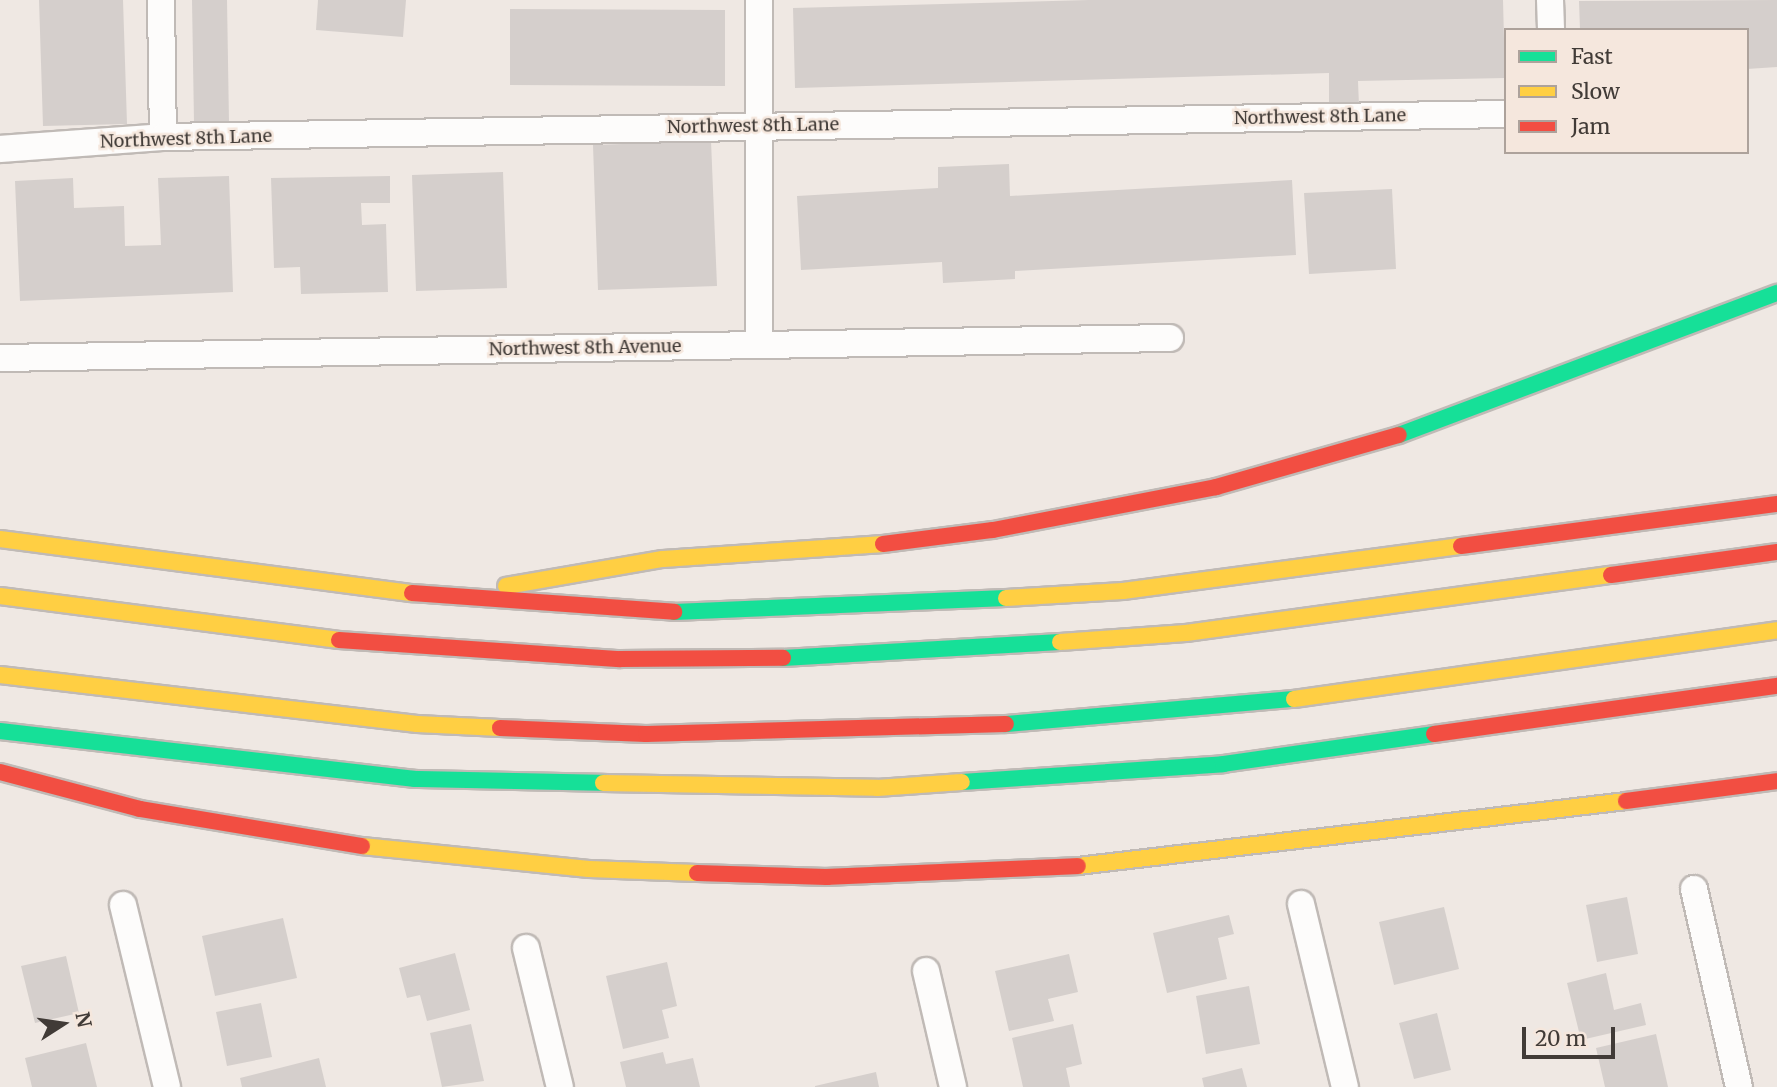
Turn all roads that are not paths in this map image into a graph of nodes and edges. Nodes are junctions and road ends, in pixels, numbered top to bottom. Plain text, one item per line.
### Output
1 (161, 0) edge
2 (759, 0) edge
3 (1550, 0) edge
4 (1550, 28) edge
5 (1504, 114) edge
6 (761, 125) junction
7 (163, 137) junction
8 (0, 149) edge
9 (1777, 293) edge
10 (1170, 338) dead end
11 (759, 345) junction
12 (0, 358) edge
13 (1777, 504) edge
14 (0, 539) edge
15 (1777, 552) edge
16 (0, 596) edge
17 (449, 596) junction
18 (1777, 630) edge
19 (0, 674) edge
20 (1777, 686) edge
21 (0, 731) edge
22 (0, 772) edge
23 (1777, 781) edge
24 (1694, 889) dead end
25 (1301, 904) dead end
26 (123, 905) dead end
27 (526, 948) dead end
28 (926, 971) dead end
29 (167, 1087) edge
30 (559, 1087) edge
31 (953, 1087) edge
32 (1345, 1087) edge
33 (1739, 1087) edge

1 - 7 street
2 - 6 street
3 - 4 street
5 - 6 street, Northwest 8th Lane
6 - 7 street, Northwest 8th Lane
6 - 11 street
7 - 8 street, Northwest 8th Lane
9 - 17 highway
10 - 11 street, Northwest 8th Avenue
11 - 12 street, Northwest 8th Avenue
13 - 17 highway
14 - 17 highway
15 - 16 highway
18 - 19 highway
20 - 21 highway
22 - 23 highway
24 - 33 street
25 - 32 street
26 - 29 street
27 - 30 street
28 - 31 street

